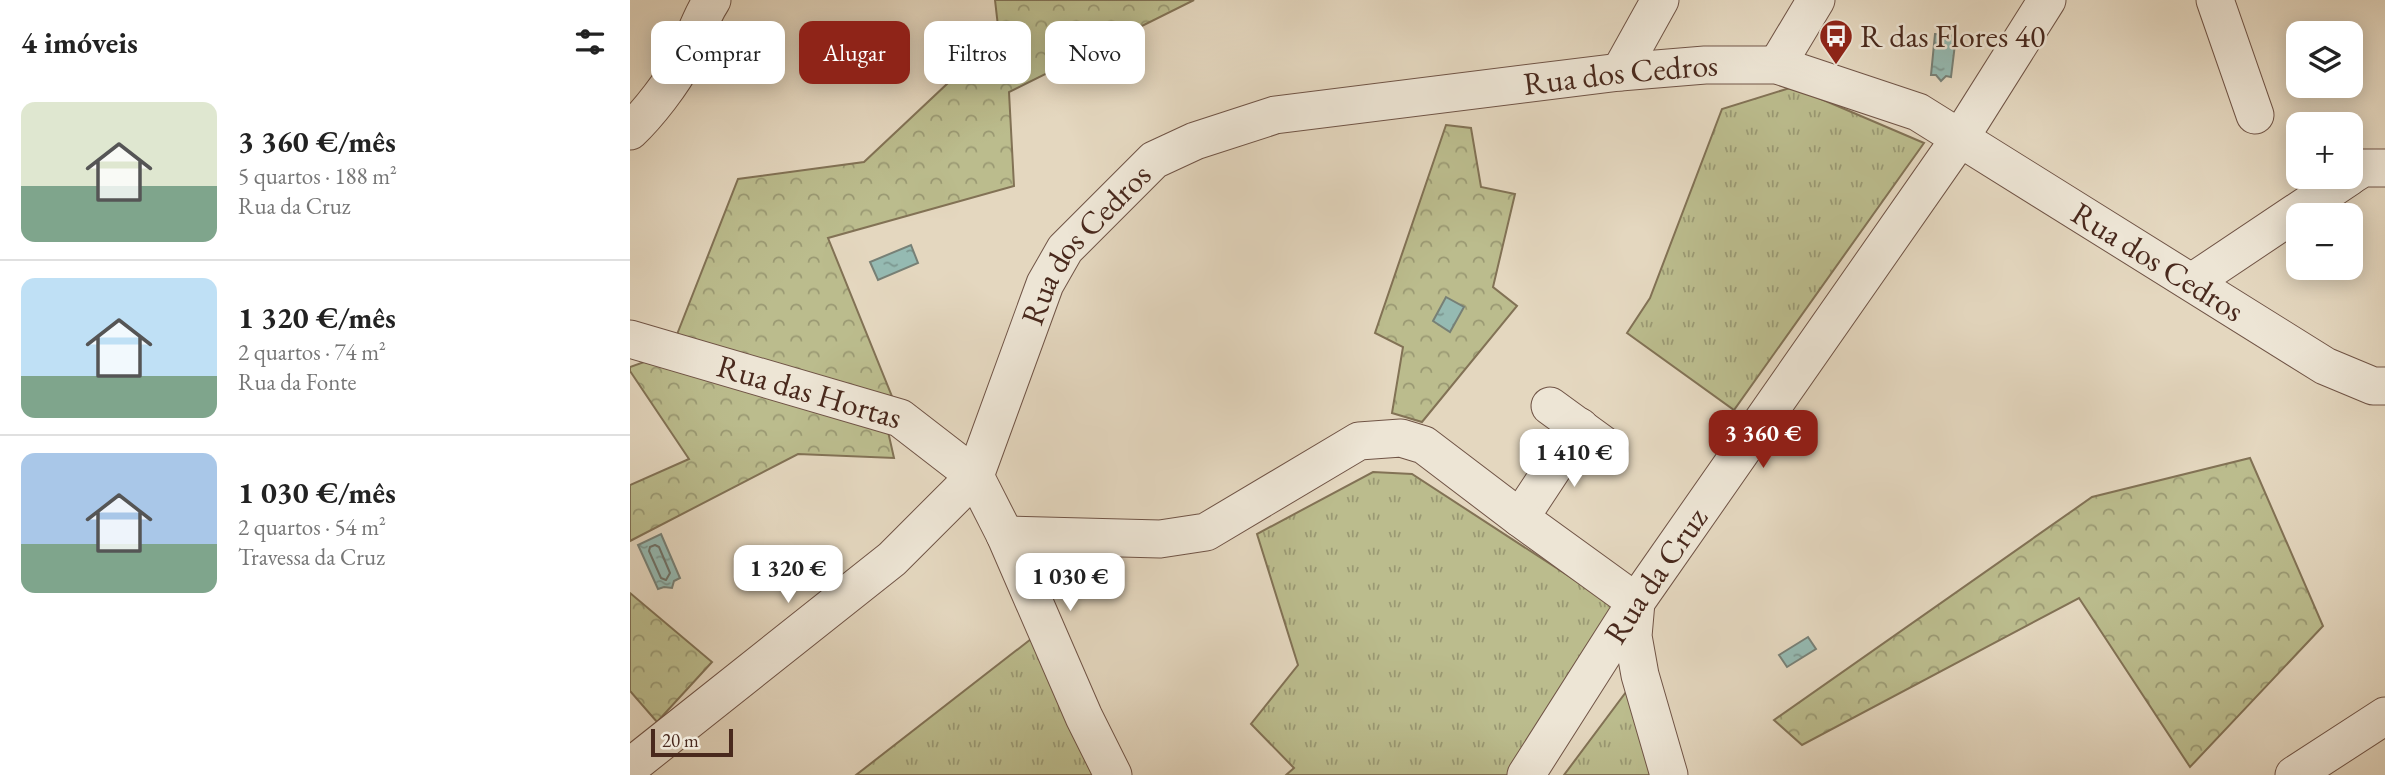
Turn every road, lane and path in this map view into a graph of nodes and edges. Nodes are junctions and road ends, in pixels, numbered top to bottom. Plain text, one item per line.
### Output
1 (712, 0) edge
2 (1660, 0) edge
3 (1816, 0) edge
4 (2048, 0) edge
5 (2215, 0) edge
6 (1777, 65) junction
7 (1620, 72) junction
8 (2255, 115) dead end
9 (630, 131) edge
10 (1959, 138) junction
11 (2363, 168) edge
12 (2385, 168) edge
13 (2331, 189) edge
14 (2192, 282) junction
15 (630, 339) edge
16 (2385, 386) edge
17 (1550, 405) dead end
18 (1580, 427) junction
19 (1609, 449) dead end
20 (975, 477) junction
21 (1520, 518) junction
22 (1005, 535) junction
23 (1636, 602) junction
24 (2385, 716) edge
25 (630, 767) edge
26 (1113, 775) edge
27 (1526, 775) edge
28 (1670, 775) edge
29 (2294, 775) edge

1 - 9 street
2 - 7 street
3 - 6 street
4 - 10 street, Rua da Cruz
5 - 8 street
6 - 7 street, Rua dos Cedros
6 - 10 street, Rua dos Cedros
7 - 20 street, Rua dos Cedros
10 - 14 street, Rua dos Cedros
10 - 23 street, Rua da Cruz
11 - 12 street
13 - 14 street
14 - 16 street, Rua dos Cedros
15 - 20 street, Rua das Hortas
17 - 18 street
18 - 19 street
18 - 21 street
20 - 22 street
20 - 25 street
21 - 22 street
21 - 23 street
22 - 26 street
23 - 27 street, Rua da Cruz
23 - 28 street
24 - 29 street

